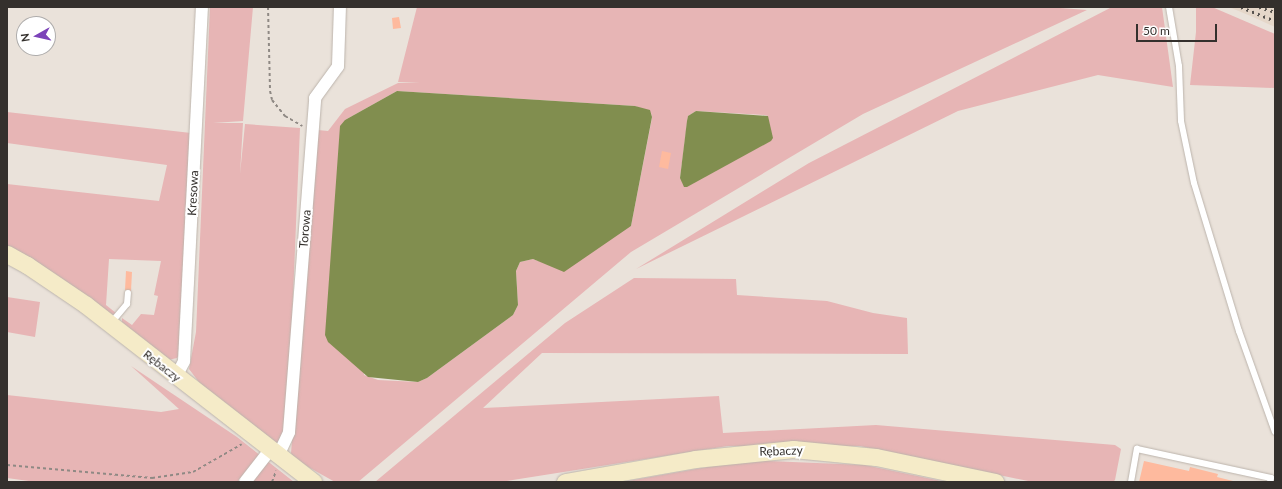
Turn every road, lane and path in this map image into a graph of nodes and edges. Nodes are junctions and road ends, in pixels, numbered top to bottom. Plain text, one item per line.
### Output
1 (202, 7) edge
2 (268, 7) edge
3 (340, 7) edge
4 (1169, 7) edge
5 (312, 130) junction
6 (7, 254) edge
7 (128, 293) dead end
8 (110, 325) junction
9 (176, 377) junction
10 (1275, 432) edge
11 (254, 437) junction
12 (275, 456) junction
13 (7, 465) edge
14 (245, 482) edge
15 (272, 482) edge
16 (313, 482) edge
17 (566, 482) edge
18 (996, 482) edge
19 (1131, 482) edge
20 (1270, 482) edge

1 - 9 street, Kresowa
2 - 5 path
3 - 5 street, Torowa
4 - 10 lane
5 - 12 street, Torowa
6 - 8 street, Rębaczy
7 - 8 lane
8 - 9 street, Rębaczy
9 - 11 street, Rębaczy
11 - 12 street, Rębaczy
11 - 13 path
12 - 14 street, Torowa
12 - 15 path
12 - 16 street, Rębaczy
17 - 18 street, Rębaczy
19 - 20 lane

